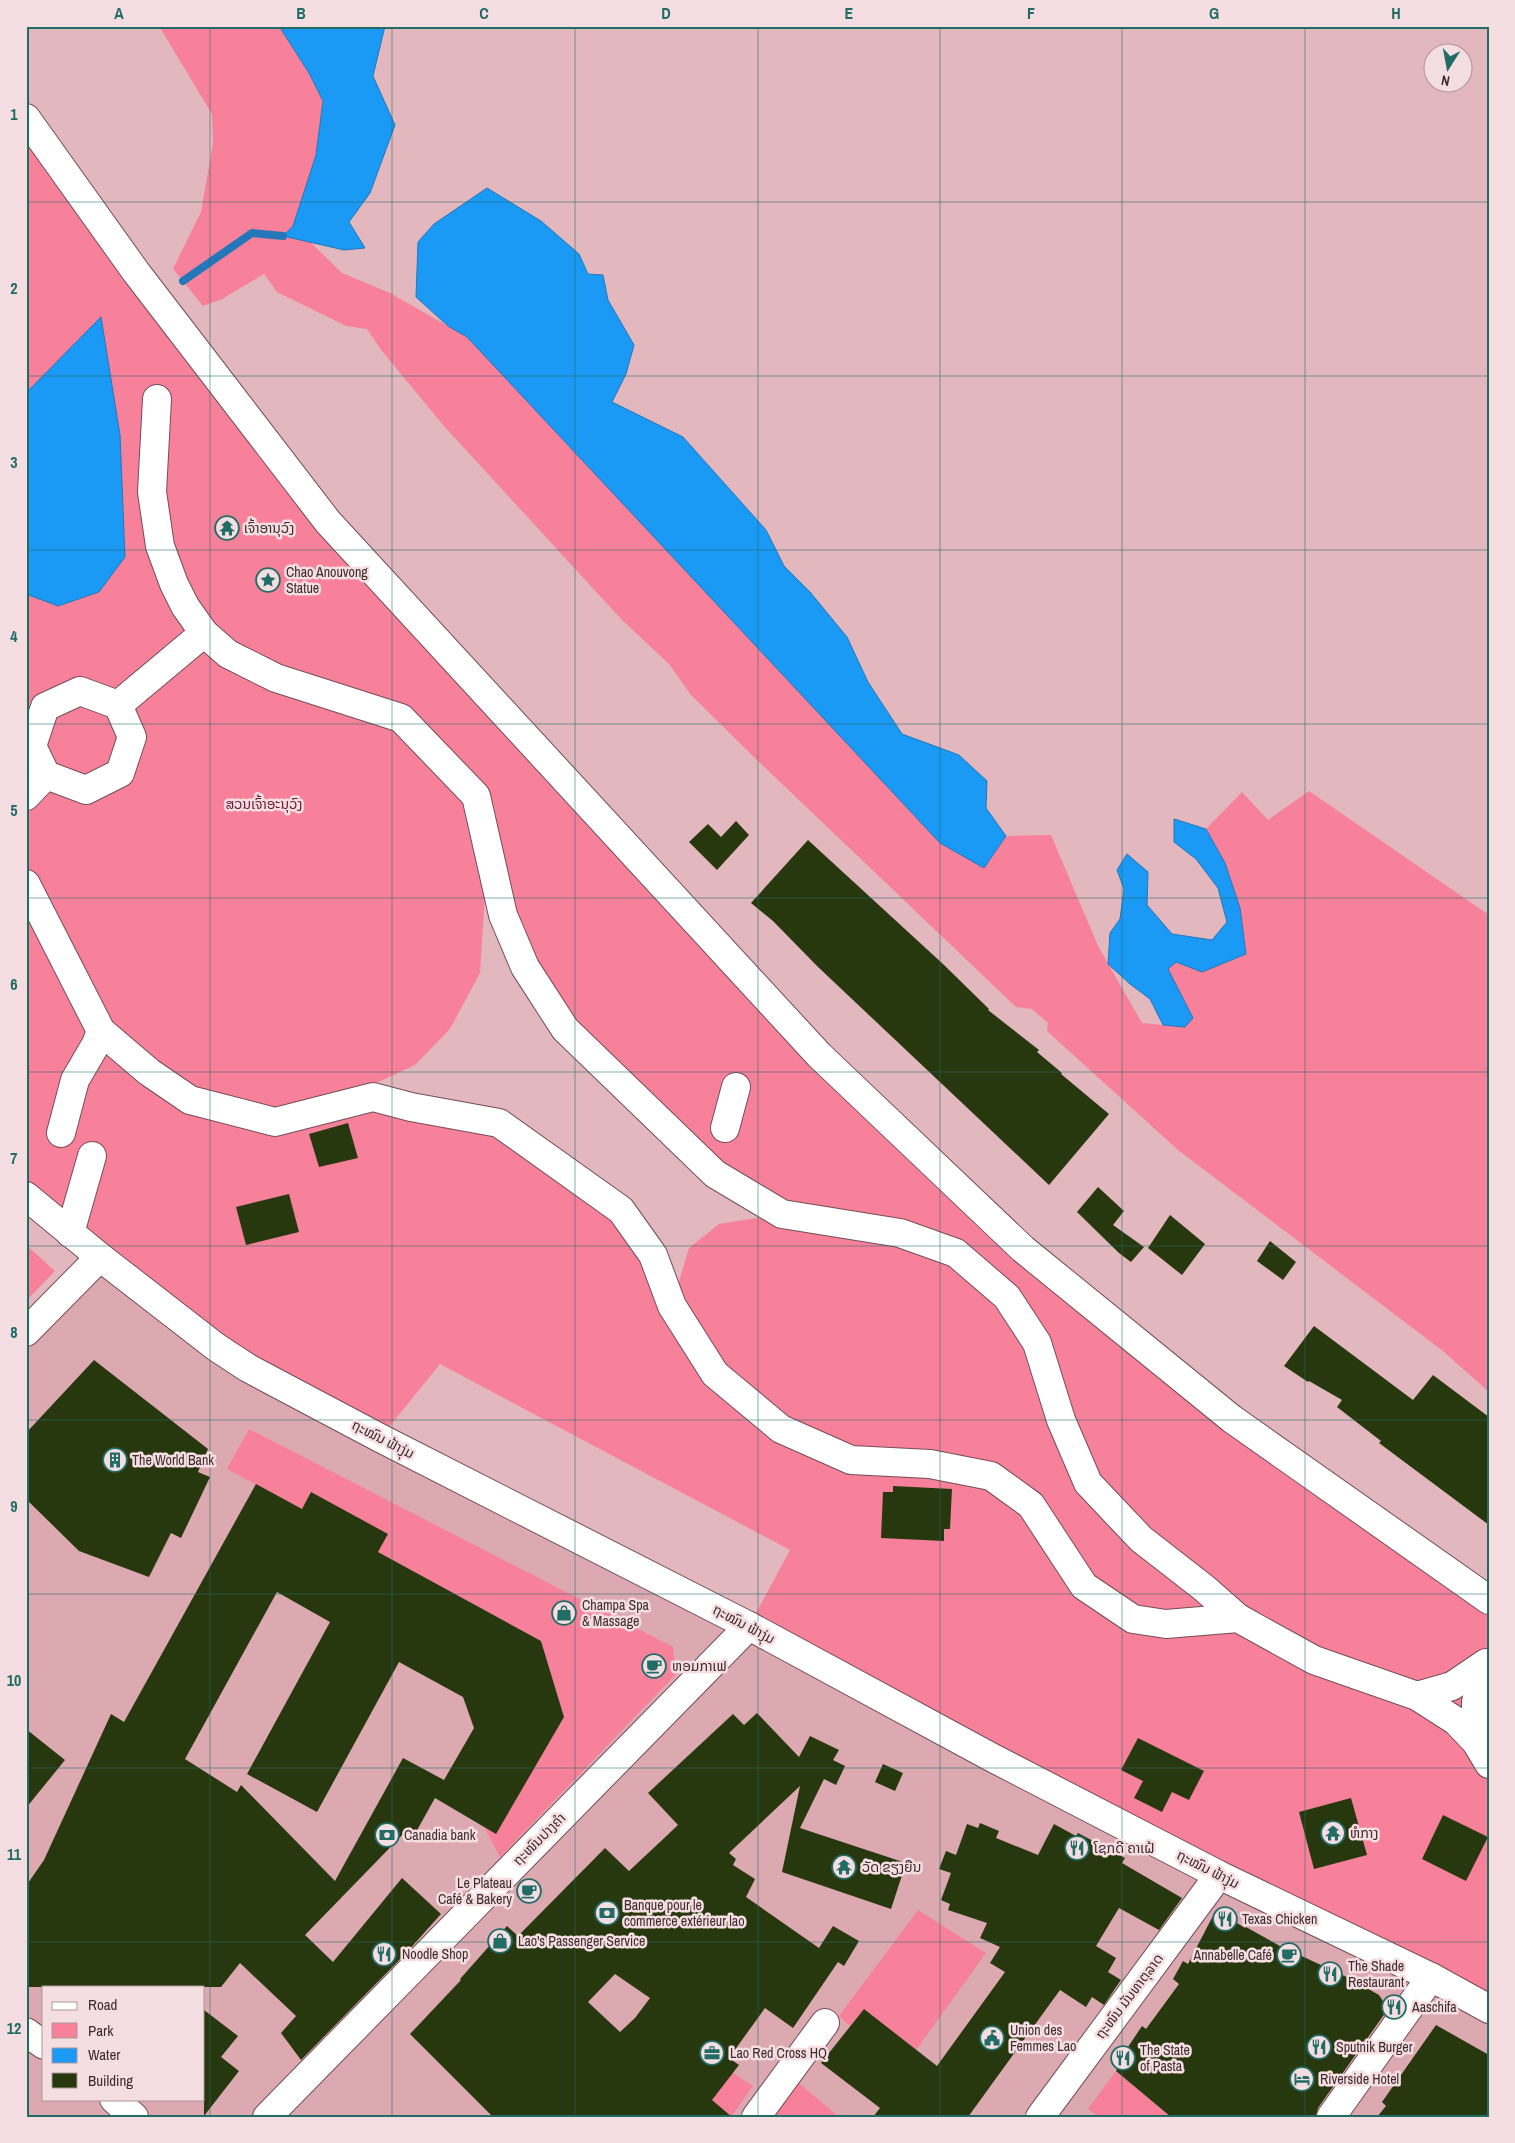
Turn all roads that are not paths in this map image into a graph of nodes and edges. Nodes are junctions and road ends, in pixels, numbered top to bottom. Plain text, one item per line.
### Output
1 (26, 118) edge
2 (157, 400) dead end
3 (204, 633) junction
4 (118, 706) junction
5 (46, 775) junction
6 (26, 796) edge
7 (26, 884) edge
8 (101, 1031) junction
9 (736, 1087) dead end
10 (725, 1128) dead end
11 (60, 1133) dead end
12 (92, 1156) dead end
13 (26, 1196) edge
14 (70, 1233) junction
15 (100, 1257) junction
16 (26, 1332) edge
17 (1489, 1600) edge
18 (1238, 1618) junction
19 (749, 1626) junction
20 (1418, 1696) junction
21 (1484, 1753) edge
22 (1219, 1875) junction
23 (1431, 1977) junction
24 (1489, 2009) edge
25 (824, 2023) dead end
26 (26, 2032) edge
27 (42, 2044) edge
28 (115, 2100) edge
29 (134, 2117) edge
30 (266, 2117) edge
31 (756, 2117) edge
32 (1040, 2117) edge
33 (1331, 2117) edge

1 - 17 main road
2 - 3 main road
3 - 4 main road
3 - 18 main road
4 - 5 main road
4 - 5 main road
5 - 6 main road
7 - 8 main road
8 - 11 main road
8 - 18 main road
9 - 10 main road
12 - 14 main road
13 - 14 main road, ຖະໝົນ ຟ້າງຸ່ມ
14 - 15 main road, ຖະໝົນ ຟ້າງຸ່ມ
15 - 16 main road
15 - 19 main road, ຖະໝົນ ຟ້າງຸ່ມ
18 - 20 main road
19 - 22 main road, ຖະໝົນ ຟ້າງຸ່ມ
19 - 30 main road, ຖະໜົນປາງຄໍາ
20 - 21 main road
20 - 21 main road
22 - 23 main road, ຖະໝົນ ຟ້າງຸ່ມ
22 - 32 main road, ຖະໜົນ ມັນທາຕຸລາດ
23 - 24 main road, ຖະໝົນ ຟ້າງຸ່ມ
23 - 33 main road
25 - 31 main road
26 - 27 main road
28 - 29 main road

